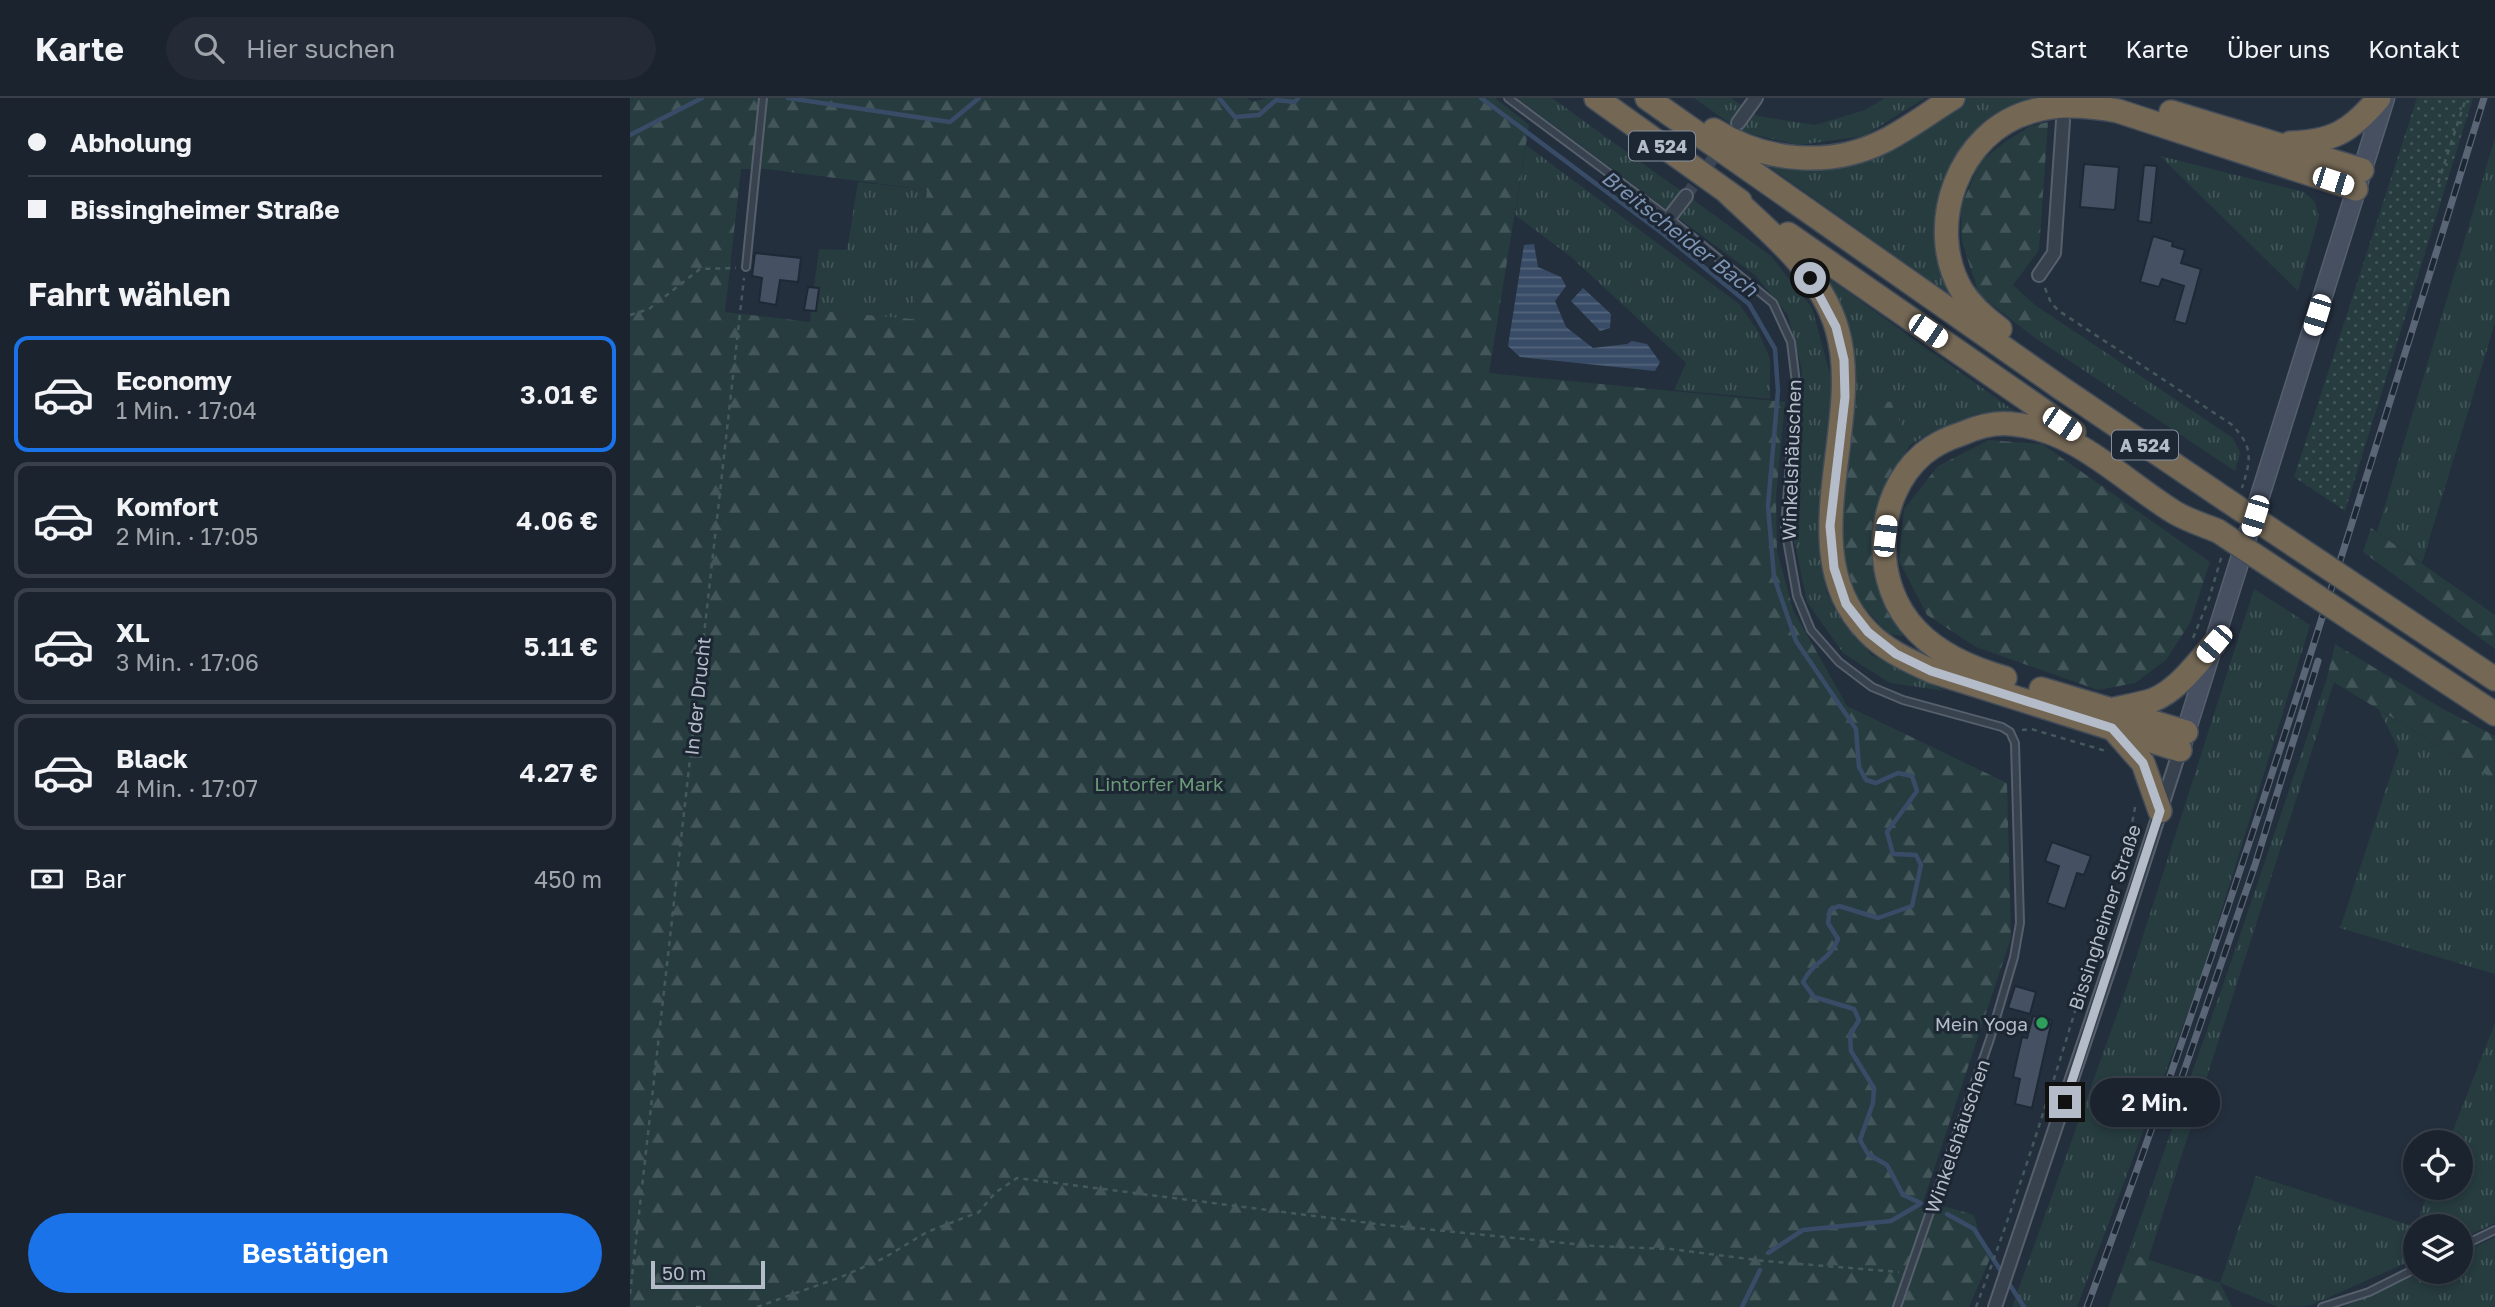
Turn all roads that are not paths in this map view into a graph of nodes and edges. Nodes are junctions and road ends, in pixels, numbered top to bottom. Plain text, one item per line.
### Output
1 (762, 98) edge
2 (1508, 98) edge
3 (1597, 98) edge
4 (1647, 98) edge
5 (1668, 98) edge
6 (1756, 98) edge
7 (1953, 98) edge
8 (2128, 98) edge
9 (2379, 98) edge
10 (2385, 98) edge
11 (2063, 121) dead end
12 (1738, 122) dead end
13 (2273, 144) junction
14 (2359, 179) junction
15 (1728, 193) junction
16 (1686, 196) tunnel mouth
17 (1669, 218) junction
18 (746, 267) road end
19 (2039, 275) dead end
20 (2061, 388) junction
21 (2218, 531) junction
22 (2214, 644) junction
23 (2495, 679) edge
24 (2495, 714) edge
25 (2111, 719) junction
26 (2183, 741) junction
27 (2160, 811) junction
28 (2495, 1230) edge
29 (2473, 1241) edge
30 (2403, 1275) edge
31 (1997, 1304) edge
32 (1897, 1307) edge
33 (2322, 1307) edge

1 - 18 lane
2 - 17 lane, Winkelshäuschen
3 - 15 highway, A 524
4 - 20 highway, A 524
5 - 7 highway
6 - 12 street
8 - 13 highway
9 - 13 highway
10 - 14 street, Bissingheimer Straße
11 - 19 street
13 - 14 highway
14 - 20 highway
14 - 22 street, Bissingheimer Straße
15 - 21 highway, A 524
15 - 25 highway
16 - 17 street
17 - 32 lane, Winkelshäuschen
20 - 23 highway, A 524, bridge
21 - 24 highway, A 524, bridge
21 - 25 highway
22 - 25 highway
22 - 26 street, Bissingheimer Straße
25 - 26 highway
25 - 27 highway
26 - 27 street, Bissingheimer Straße
27 - 31 street, Bissingheimer Straße
28 - 29 lane
30 - 33 lane

